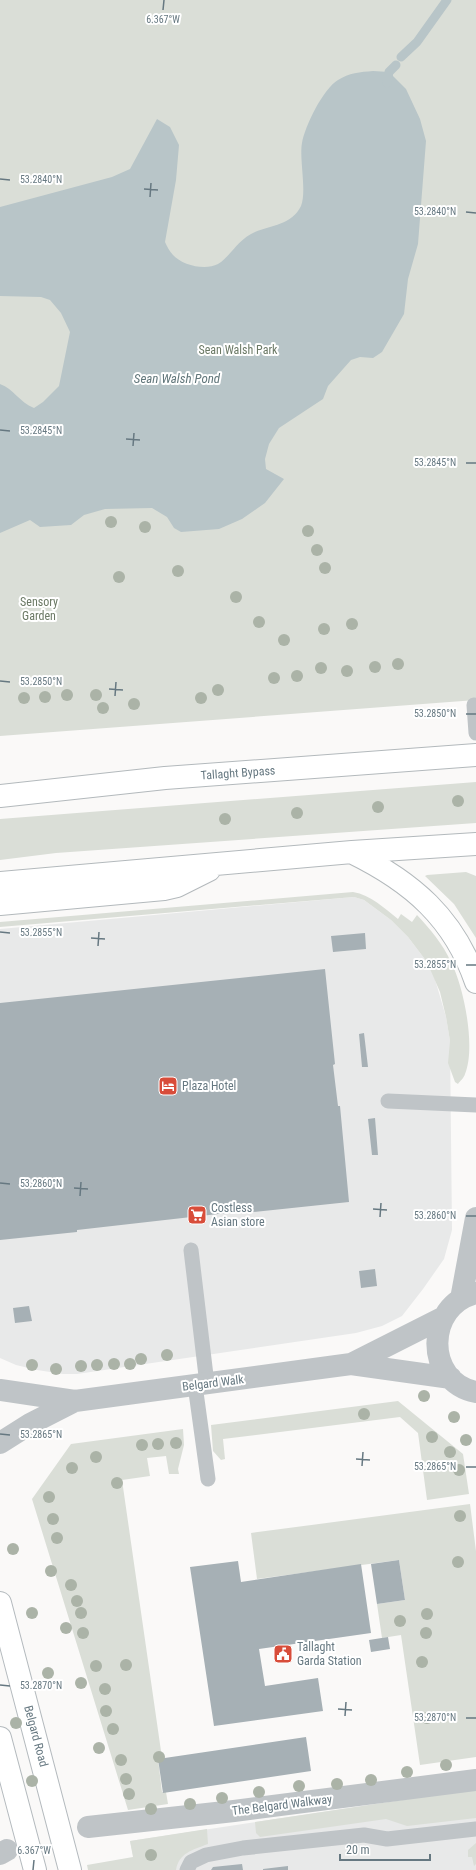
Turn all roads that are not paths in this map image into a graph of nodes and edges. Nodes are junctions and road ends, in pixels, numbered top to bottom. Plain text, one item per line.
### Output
1 (474, 705) dead end
2 (476, 732) edge
3 (476, 755) edge
4 (0, 796) edge
5 (476, 844) edge
6 (352, 852) junction
7 (221, 864) junction
8 (0, 883) edge
9 (0, 904) edge
10 (476, 982) edge
11 (388, 1101) dead end
12 (476, 1105) edge
13 (476, 1218) edge
14 (191, 1250) dead end
15 (468, 1296) edge
16 (444, 1317) junction
17 (351, 1364) junction
18 (451, 1378) junction
19 (201, 1384) junction
20 (0, 1390) edge
21 (475, 1396) edge
22 (75, 1401) junction
23 (0, 1443) edge
24 (208, 1479) dead end
25 (0, 1603) edge
26 (0, 1738) edge
27 (476, 1780) edge
28 (88, 1827) dead end
29 (476, 1829) edge
30 (35, 1870) edge
31 (70, 1870) edge
32 (187, 1870) edge

1 - 2 lane
3 - 4 main road, Tallaght Bypass
5 - 6 main road
6 - 7 main road
6 - 10 main road
7 - 8 main road
7 - 9 main road
11 - 12 lane
13 - 15 street
14 - 19 lane
15 - 16 street
16 - 17 street, Belgard Walk
16 - 18 street
17 - 18 street, Belgard Walk
17 - 19 street, Belgard Walk
18 - 21 street
19 - 22 street, Belgard Walk
19 - 24 lane
20 - 22 street, Belgard Walk
22 - 23 street, Belgard Walk
25 - 31 main road, Belgard Road
26 - 30 main road
27 - 28 street, The Belgard Walkway
29 - 32 lane

